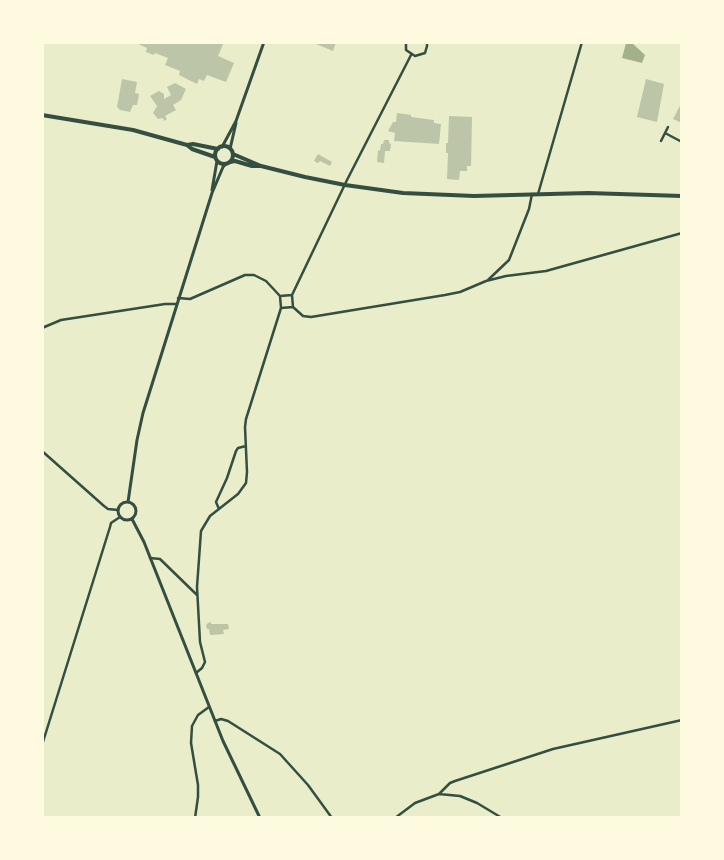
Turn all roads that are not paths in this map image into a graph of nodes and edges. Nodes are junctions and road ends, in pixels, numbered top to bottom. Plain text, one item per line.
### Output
1 (264, 42) edge
2 (406, 42) edge
3 (427, 42) edge
4 (582, 42) edge
5 (411, 55) junction
6 (42, 115) edge
7 (236, 121) junction
8 (668, 128) dead end
9 (665, 134) junction
10 (661, 141) dead end
11 (682, 142) edge
12 (187, 145) junction
13 (220, 148) junction
14 (231, 151) junction
15 (216, 159) junction
16 (228, 163) junction
17 (262, 166) junction
18 (345, 185) junction
19 (212, 193) junction
20 (535, 194) junction
21 (682, 196) edge
22 (682, 233) edge
23 (486, 281) junction
24 (292, 295) junction
25 (280, 296) junction
26 (178, 298) junction
27 (176, 304) junction
28 (293, 307) junction
29 (281, 308) junction
30 (42, 328) edge
31 (246, 446) junction
32 (42, 452) edge
33 (128, 502) junction
34 (219, 509) junction
35 (118, 510) junction
36 (120, 517) junction
37 (132, 520) junction
38 (150, 558) junction
39 (198, 596) junction
40 (196, 673) junction
41 (209, 707) junction
42 (682, 720) edge
43 (215, 721) junction
44 (42, 745) edge
45 (439, 794) junction
46 (195, 818) edge
47 (260, 818) edge
48 (332, 818) edge
49 (394, 818) edge
50 (502, 818) edge

1 - 7 street
2 - 5 street
3 - 5 street
4 - 20 street
5 - 18 street
6 - 12 main road
7 - 13 street
7 - 14 street
8 - 9 street
9 - 10 street
9 - 11 street
12 - 13 main road
12 - 15 main road
13 - 14 main road
13 - 15 main road
14 - 16 main road
14 - 17 main road
15 - 16 main road
15 - 19 street
16 - 17 main road
16 - 19 street
17 - 18 main road
18 - 20 main road
18 - 24 street
19 - 26 street
20 - 21 main road
20 - 23 street
22 - 23 street
23 - 28 street
24 - 25 street
24 - 28 street
25 - 26 street
25 - 29 street
26 - 27 street
27 - 30 street
27 - 33 street
28 - 29 street
29 - 31 street
31 - 34 street
31 - 34 street
32 - 35 street
33 - 35 street
33 - 37 street
34 - 39 street
35 - 36 street
36 - 37 street
36 - 44 street
37 - 38 street
38 - 39 street
38 - 40 street
39 - 40 street
40 - 41 street
41 - 43 street
41 - 46 street
42 - 45 street
43 - 47 street
43 - 48 street
45 - 49 street
45 - 50 street

